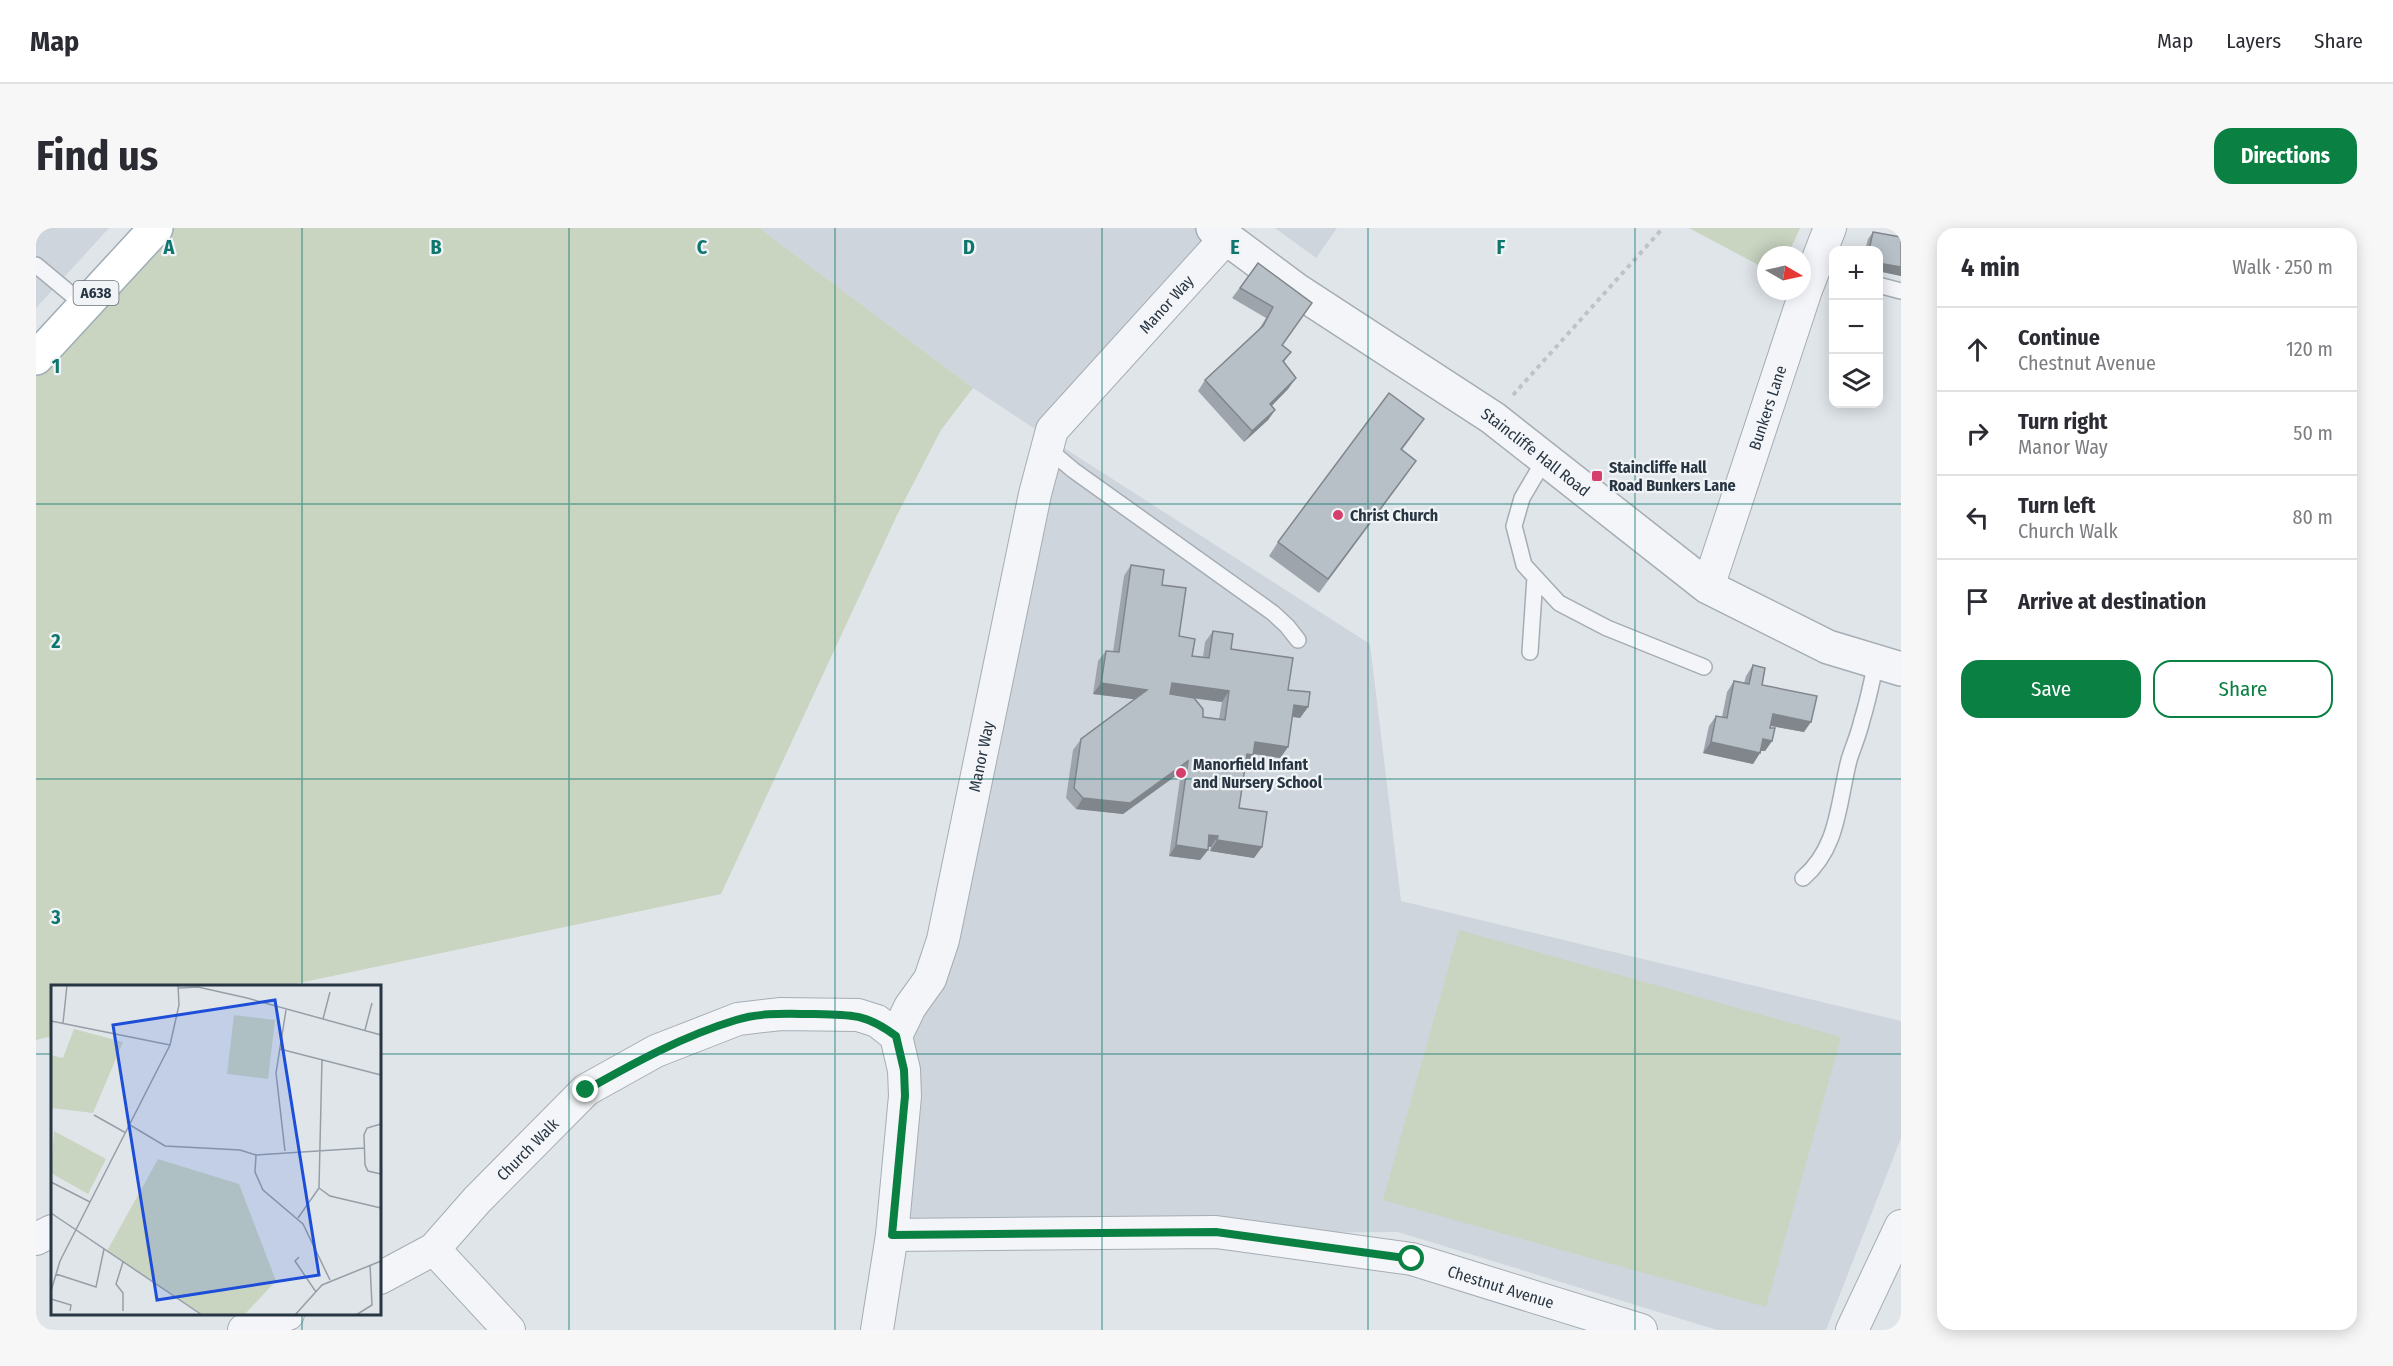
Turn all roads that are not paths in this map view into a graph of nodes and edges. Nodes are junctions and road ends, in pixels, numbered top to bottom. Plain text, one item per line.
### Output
1 (156, 228) edge
2 (1830, 228) edge
3 (1219, 233) edge
4 (36, 266) edge
5 (1824, 270) edge
6 (1883, 286) edge
7 (1901, 291) edge
8 (84, 305) junction
9 (36, 358) edge
10 (1047, 448) junction
11 (1545, 459) junction
12 (1535, 578) junction
13 (1708, 587) junction
14 (1298, 640) dead end
15 (1530, 652) dead end
16 (1888, 665) edge
17 (1704, 668) dead end
18 (1803, 878) dead end
19 (896, 1036) junction
20 (1901, 1226) edge
21 (51, 1232) edge
22 (892, 1235) junction
23 (36, 1239) edge
24 (434, 1249) junction
25 (381, 1277) edge
26 (285, 1315) edge
27 (1563, 1318) edge
28 (244, 1330) edge
29 (509, 1330) edge
30 (877, 1330) edge
31 (1641, 1330) edge
32 (1852, 1330) edge

1 - 8 main road, A638
2 - 5 street, Bunkers Lane
3 - 10 street, Manor Way
3 - 11 street, Staincliffe Hall Road
4 - 8 lane
5 - 13 street, Bunkers Lane
6 - 7 lane
8 - 9 main road, A638
10 - 14 lane
10 - 19 street, Manor Way
11 - 12 lane
11 - 13 street, Staincliffe Hall Road
12 - 15 lane
12 - 17 lane
13 - 16 street, Staincliffe Hall Road
16 - 18 lane
19 - 22 street
19 - 24 street, Church Walk
20 - 32 street
21 - 23 street
22 - 27 street, Chestnut Avenue
22 - 30 street
24 - 25 street, Church Walk
24 - 29 street
26 - 28 street
27 - 31 street, Chestnut Avenue

